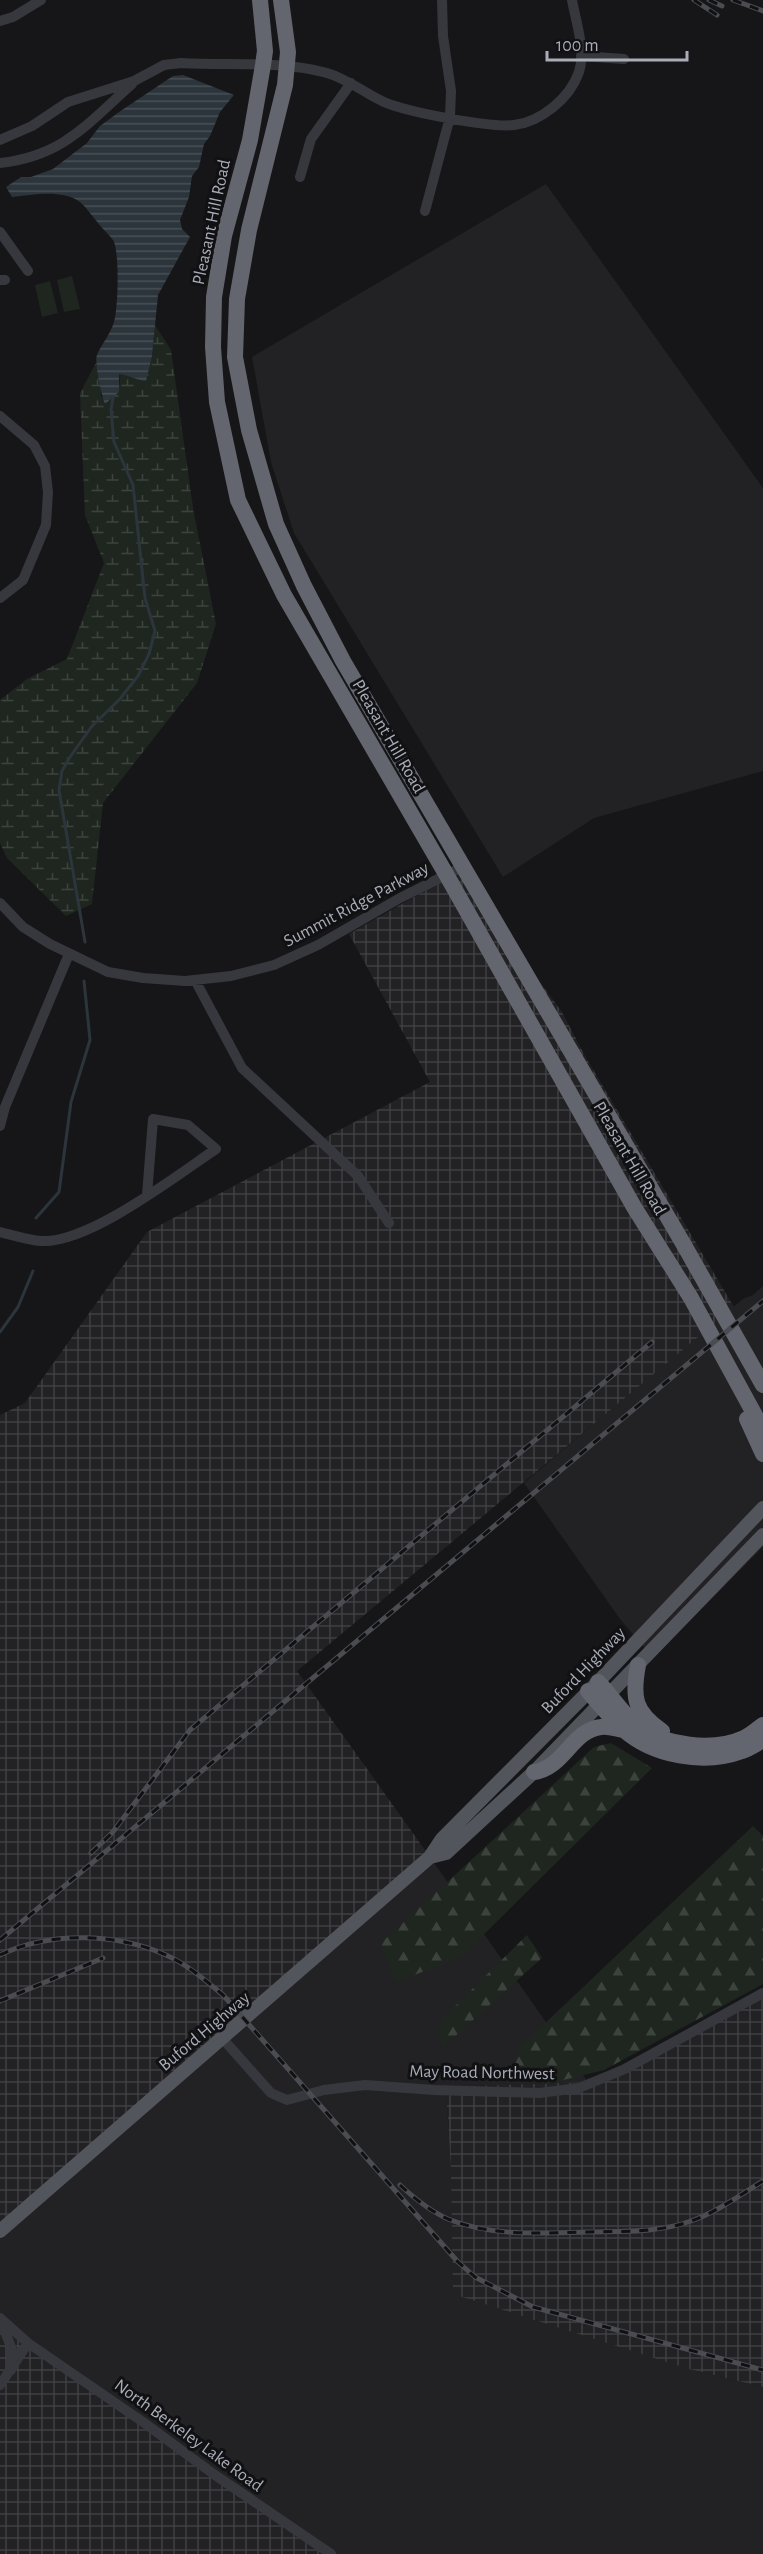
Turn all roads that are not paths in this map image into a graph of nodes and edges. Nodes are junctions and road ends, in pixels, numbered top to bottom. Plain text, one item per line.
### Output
1 (41, 0) edge
2 (260, 0) edge
3 (280, 0) edge
4 (442, 0) edge
5 (572, 0) edge
6 (0, 21) edge
7 (581, 56) junction
8 (624, 59) dead end
9 (276, 65) junction
10 (134, 81) junction
11 (351, 83) junction
12 (450, 117) junction
13 (0, 140) edge
14 (0, 163) edge
15 (300, 177) dead end
16 (425, 211) dead end
17 (0, 232) edge
18 (28, 271) dead end
19 (0, 417) edge
20 (0, 598) edge
21 (462, 867) junction
22 (446, 874) junction
23 (0, 903) edge
24 (69, 954) junction
25 (195, 980) junction
26 (0, 1126) edge
27 (147, 1195) junction
28 (389, 1223) dead end
29 (0, 1232) edge
30 (684, 1245) junction
31 (691, 1298) junction
32 (763, 1363) edge
33 (763, 1385) edge
34 (763, 1430) edge
35 (763, 1454) edge
36 (760, 1511) edge
37 (763, 1535) edge
38 (638, 1665) junction
39 (593, 1687) junction
40 (605, 1700) junction
41 (763, 1724) edge
42 (624, 1730) junction
43 (763, 1740) edge
44 (534, 1772) junction
45 (430, 1857) junction
46 (763, 1993) edge
47 (222, 2038) junction
48 (0, 2230) edge
49 (0, 2318) edge
50 (28, 2343) junction
51 (11, 2370) junction
52 (0, 2385) edge
53 (331, 2554) edge

1 - 6 street
2 - 9 highway, Pleasant Hill Road
3 - 9 highway, Pleasant Hill Road
4 - 12 street
5 - 7 street
7 - 8 street
7 - 12 street
9 - 10 street
9 - 11 street
9 - 21 highway, Pleasant Hill Road
9 - 22 highway, Pleasant Hill Road
10 - 13 street
10 - 14 street
11 - 12 street
11 - 15 street
12 - 16 street
17 - 18 street
19 - 20 street
21 - 22 street, Summit Ridge Parkway
21 - 30 highway, Pleasant Hill Road
22 - 25 street, Summit Ridge Parkway
22 - 31 highway, Pleasant Hill Road
23 - 24 street, Summit Ridge Parkway
24 - 25 street, Summit Ridge Parkway
24 - 26 street
25 - 28 street
27 - 27 street
27 - 29 street
30 - 32 highway
30 - 33 highway, Pleasant Hill Road
31 - 34 highway, Pleasant Hill Road
31 - 35 highway
36 - 39 main road, Buford Highway
37 - 38 main road, Buford Highway
38 - 40 main road, Buford Highway
38 - 41 highway
39 - 40 highway
39 - 45 main road, Buford Highway
40 - 41 highway
40 - 42 highway
40 - 44 main road, Buford Highway
42 - 43 highway
42 - 44 highway
44 - 45 main road, Buford Highway
45 - 47 main road, Buford Highway
46 - 47 street, May Road Northwest
47 - 48 main road, Buford Highway
49 - 50 street, North Berkeley Lake Road
49 - 51 street
50 - 51 street
50 - 53 street, North Berkeley Lake Road
51 - 52 street

